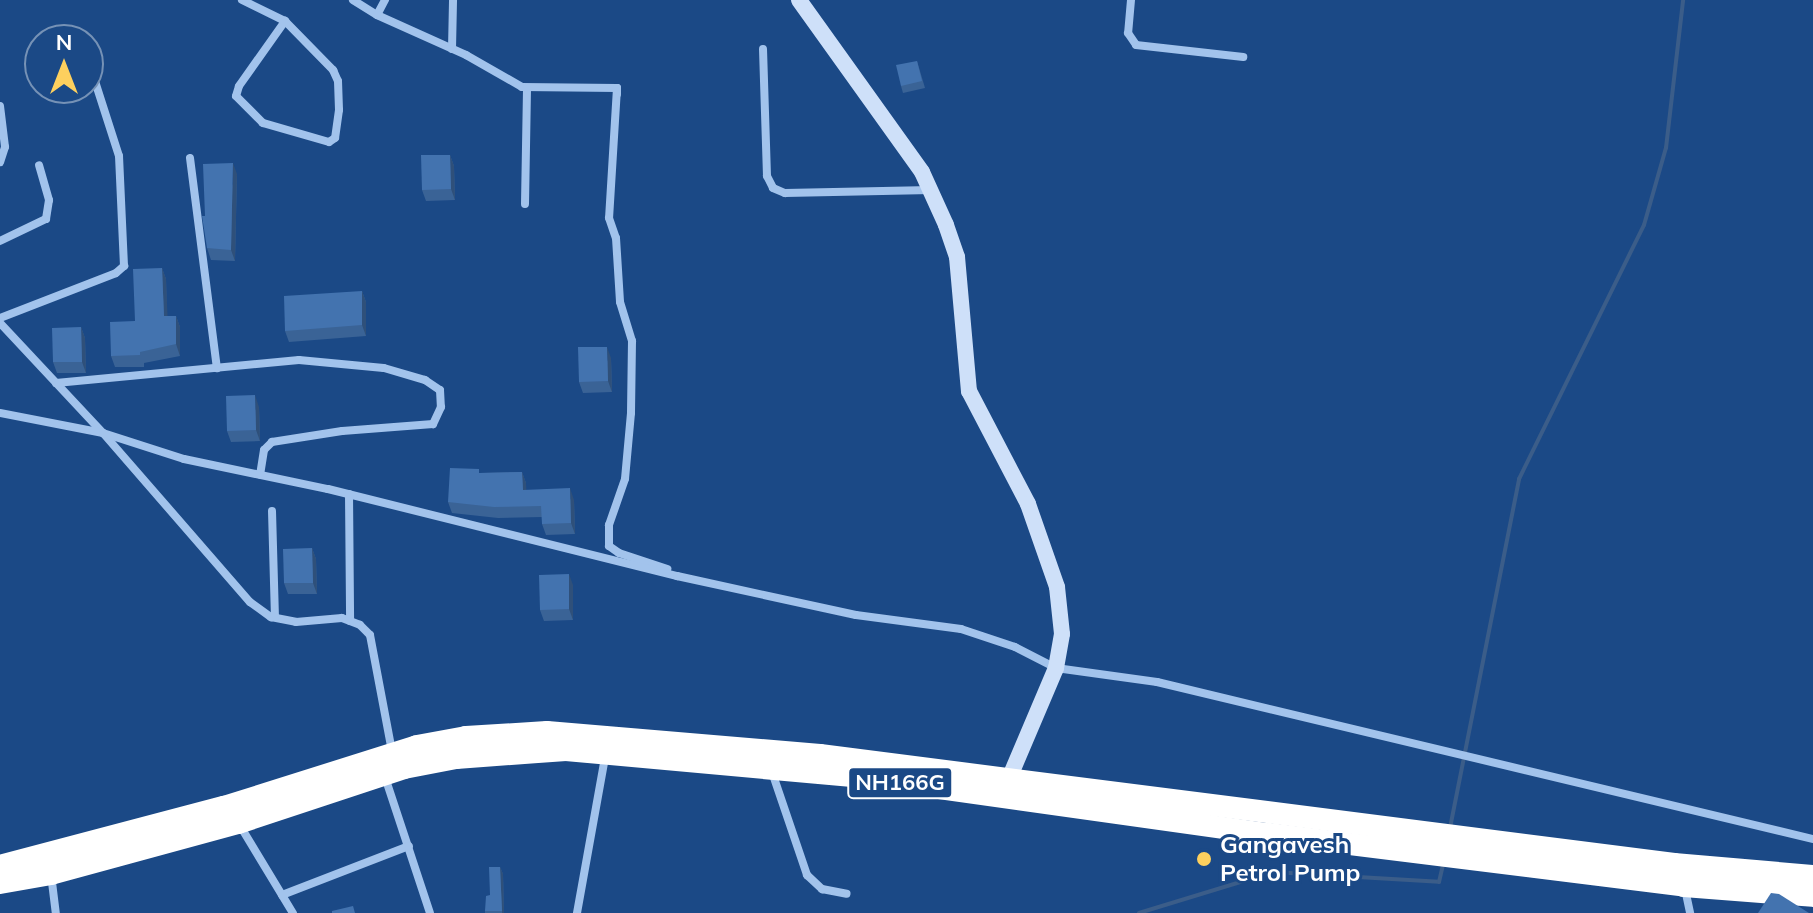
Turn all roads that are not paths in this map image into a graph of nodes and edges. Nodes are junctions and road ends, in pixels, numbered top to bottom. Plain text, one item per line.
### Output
1 (242, 0) edge
2 (353, 0) edge
3 (385, 0) edge
4 (453, 0) edge
5 (799, 0) edge
6 (1131, 0) edge
7 (377, 15) junction
8 (285, 21) junction
9 (452, 49) junction
10 (763, 49) dead end
11 (1243, 57) dead end
12 (527, 88) junction
13 (102, 104) edge
14 (0, 106) edge
15 (190, 158) dead end
16 (0, 162) edge
17 (39, 165) dead end
18 (931, 190) junction
19 (525, 204) dead end
20 (0, 241) edge
21 (0, 320) edge
22 (217, 368) junction
23 (56, 383) junction
24 (0, 413) edge
25 (103, 433) junction
26 (260, 475) junction
27 (349, 494) junction
28 (272, 511) dead end
29 (677, 576) junction
30 (275, 617) junction
31 (350, 621) junction
32 (1056, 668) junction
33 (606, 744) junction
34 (392, 753) junction
35 (770, 768) junction
36 (384, 774) junction
37 (1005, 787) junction
38 (238, 823) junction
39 (1813, 839) edge
40 (409, 846) junction
41 (0, 866) edge
42 (51, 874) junction
43 (1682, 875) junction
44 (1813, 876) edge
45 (0, 883) edge
46 (847, 894) dead end
47 (282, 895) junction
48 (1813, 896) edge
49 (56, 913) edge
50 (293, 913) edge
51 (430, 913) edge
52 (577, 913) edge
53 (1690, 913) edge

1 - 8 street
2 - 7 street
3 - 7 street
4 - 9 street
5 - 18 street
6 - 11 street
7 - 9 street
8 - 8 street
9 - 12 street
10 - 18 street
12 - 19 street
12 - 29 street
13 - 21 street
14 - 16 street
15 - 22 street
17 - 20 street
18 - 32 street
21 - 23 street
22 - 23 street
22 - 26 street
23 - 25 street
24 - 25 street
25 - 26 street
25 - 30 street
26 - 27 street
27 - 29 street
27 - 31 street
28 - 30 street
29 - 32 street
30 - 31 street
31 - 34 street
32 - 37 street
32 - 39 street
33 - 34 highway, NH166G
33 - 35 highway, NH166G
33 - 36 highway, NH166G
33 - 37 highway, NH166G
33 - 52 street
34 - 41 highway, NH166G
35 - 37 highway, NH166G
35 - 46 street
36 - 38 highway, NH166G
36 - 40 street
37 - 43 highway, NH166G
38 - 42 highway, NH166G
38 - 47 street
40 - 47 street
40 - 51 street
42 - 45 highway, NH166G
42 - 49 street
43 - 44 highway, NH166G
43 - 48 highway, NH166G
43 - 53 street
47 - 50 street

